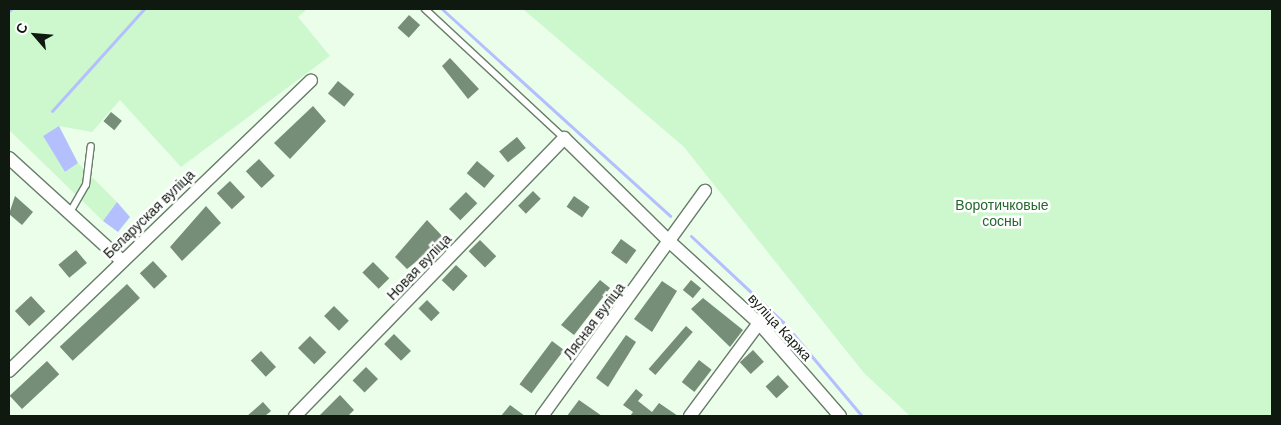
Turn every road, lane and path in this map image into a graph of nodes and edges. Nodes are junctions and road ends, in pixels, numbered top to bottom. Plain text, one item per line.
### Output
1 (425, 9) edge
2 (311, 80) dead end
3 (564, 138) junction
4 (92, 146) dead end
5 (9, 158) edge
6 (705, 191) dead end
7 (69, 214) junction
8 (670, 244) junction
9 (122, 261) junction
10 (759, 323) junction
11 (9, 371) edge
12 (294, 416) edge
13 (542, 416) edge
14 (690, 416) edge
15 (840, 416) edge

1 - 3 lane
2 - 9 street, Беларуская вуліца
3 - 8 street
3 - 12 street, Новая вуліца
4 - 7 lane
5 - 7 street
6 - 8 street, Лясная вуліца
7 - 9 street
8 - 10 street, вуліца Каржа
8 - 13 street, Лясная вуліца
9 - 11 street, Беларуская вуліца
10 - 14 street
10 - 15 street, вуліца Каржа

